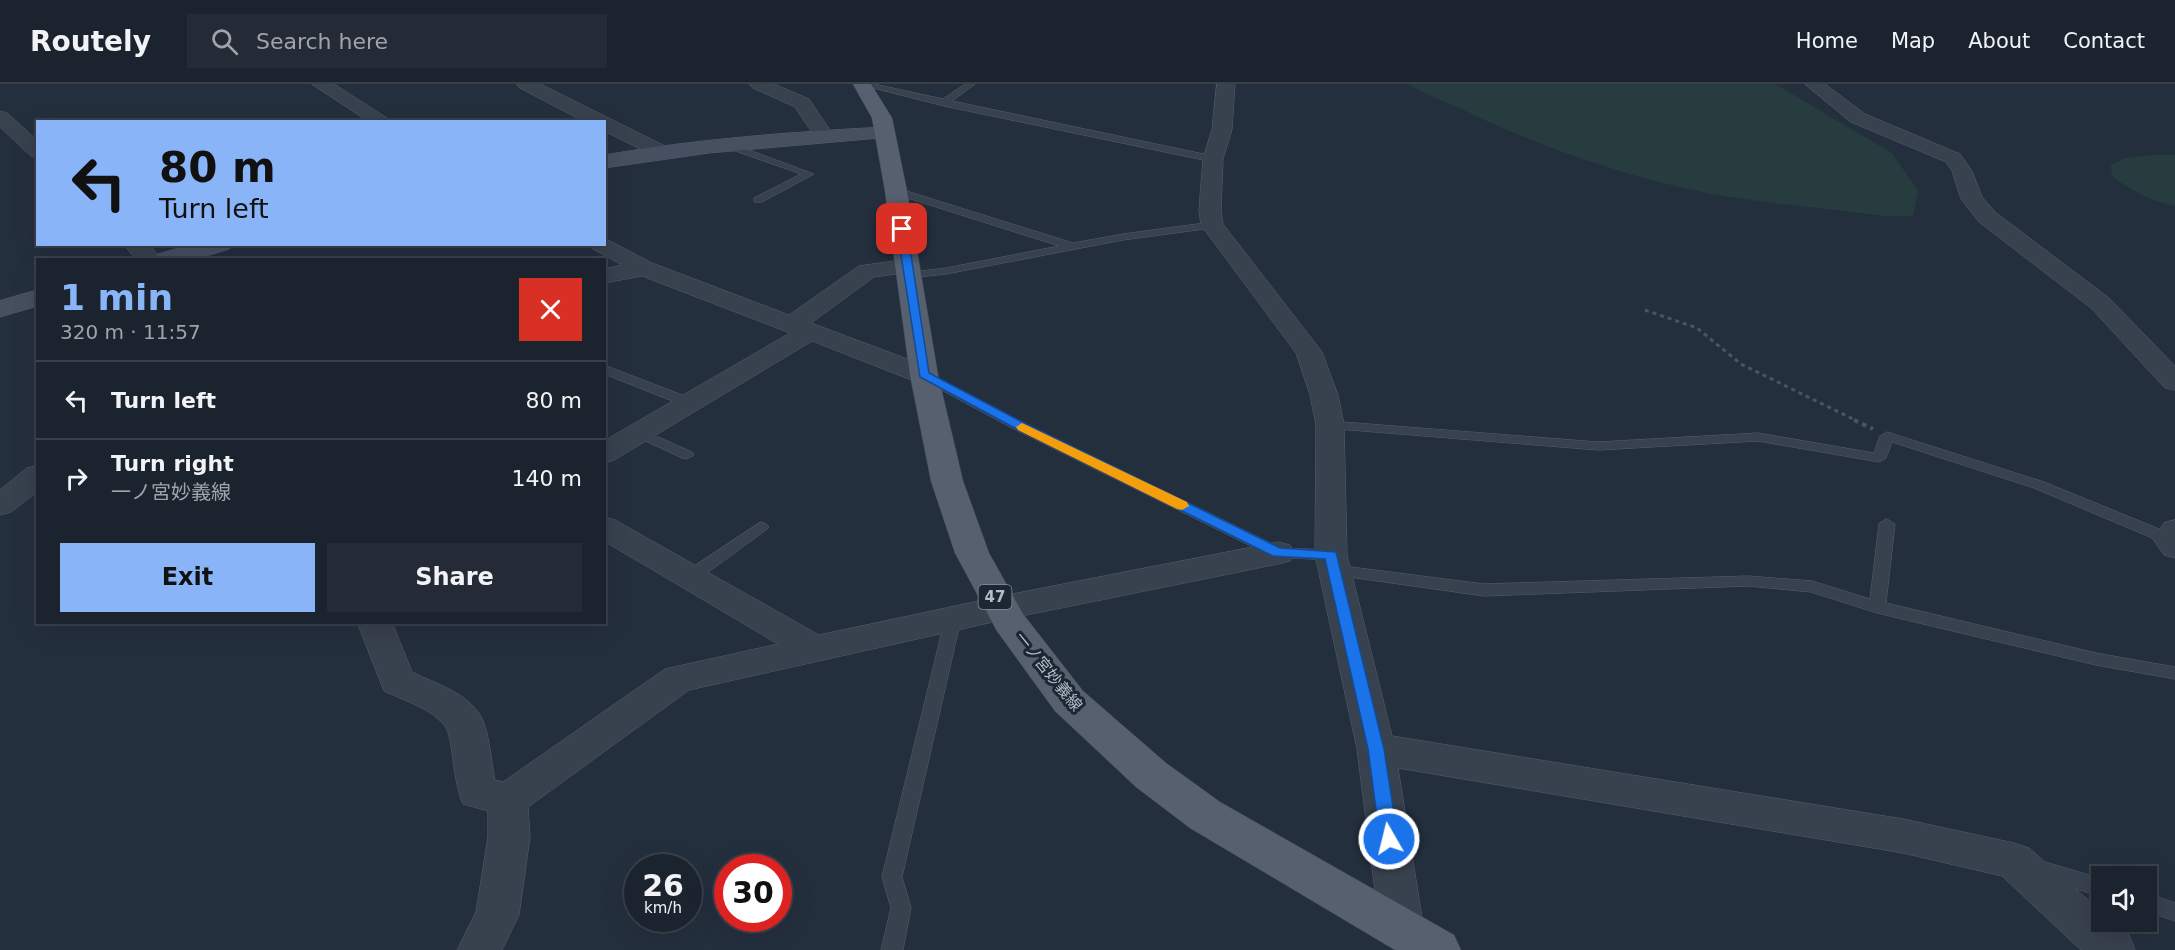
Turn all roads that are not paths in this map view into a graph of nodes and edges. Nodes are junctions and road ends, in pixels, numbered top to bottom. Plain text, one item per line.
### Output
1 (321, 84) edge
2 (526, 84) edge
3 (759, 84) edge
4 (862, 84) edge
5 (971, 84) edge
6 (1226, 84) edge
7 (1814, 84) edge
8 (945, 103) junction
9 (0, 117) edge
10 (381, 120) edge
11 (599, 120) edge
12 (606, 124) edge
13 (884, 133) junction
14 (824, 136) junction
15 (727, 145) junction
16 (36, 150) edge
17 (660, 151) junction
18 (1213, 159) junction
19 (606, 162) edge
20 (896, 191) junction
21 (758, 200) dead end
22 (1212, 225) junction
23 (137, 246) edge
24 (213, 246) edge
25 (605, 246) edge
26 (1073, 246) junction
27 (149, 258) edge
28 (172, 258) edge
29 (644, 268) junction
30 (909, 271) junction
31 (606, 276) edge
32 (36, 299) edge
33 (0, 309) edge
34 (800, 329) junction
35 (606, 370) edge
36 (924, 375) junction
37 (2175, 382) edge
38 (690, 403) junction
39 (1330, 425) junction
40 (640, 433) junction
41 (606, 453) edge
42 (687, 455) dead end
43 (36, 477) edge
44 (0, 505) edge
45 (1887, 524) dead end
46 (761, 526) dead end
47 (606, 527) edge
48 (2173, 539) edge
49 (1278, 553) junction
50 (1333, 562) junction
51 (690, 577) junction
52 (1877, 607) junction
53 (1002, 608) junction
54 (953, 619) junction
55 (375, 624) edge
56 (814, 649) junction
57 (2175, 673) edge
58 (1376, 749) junction
59 (508, 800) junction
60 (2014, 861) junction
61 (2091, 885) edge
62 (2157, 906) edge
63 (2175, 912) edge
64 (1415, 943) edge
65 (479, 950) edge
66 (891, 950) edge
67 (2114, 950) edge

1 - 10 street
2 - 11 street
3 - 14 street
4 - 8 lane
4 - 13 main road, 一ノ宮妙義線 / 47
5 - 8 lane
6 - 18 street
7 - 37 street
8 - 18 lane
9 - 16 street
12 - 17 street
13 - 14 street
13 - 20 main road, 一ノ宮妙義線 / 47
14 - 15 street
15 - 17 street
15 - 21 lane
17 - 19 street
18 - 22 street
20 - 26 lane
20 - 30 main road, 一ノ宮妙義線 / 47
22 - 26 lane
22 - 39 street
23 - 27 street
24 - 28 street
25 - 29 street
26 - 30 lane
29 - 31 street
29 - 34 street
30 - 34 street
30 - 36 main road, 一ノ宮妙義線 / 47
32 - 33 street
34 - 36 street
34 - 38 street
35 - 38 lane
36 - 49 lane
36 - 53 main road, 一ノ宮妙義線 / 47
38 - 40 street
39 - 48 lane
39 - 50 street
40 - 41 street
40 - 42 lane
43 - 44 street
45 - 52 lane
46 - 51 lane
47 - 51 street
49 - 50 lane
49 - 53 street
50 - 52 lane
50 - 58 street
51 - 56 street
52 - 57 lane
53 - 54 street
53 - 64 main road, 一ノ宮妙義線 / 47
54 - 56 street
54 - 66 lane
55 - 59 street
56 - 59 street
58 - 60 street
58 - 64 street
59 - 65 street
60 - 61 lane
60 - 67 street
62 - 63 lane

